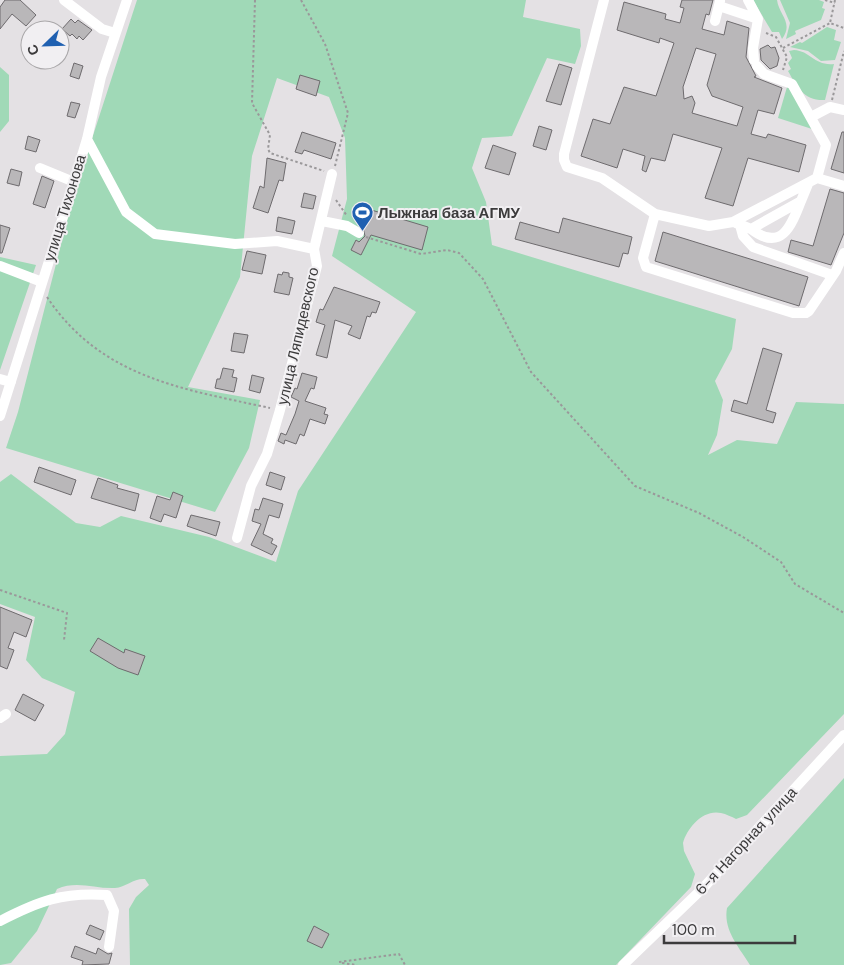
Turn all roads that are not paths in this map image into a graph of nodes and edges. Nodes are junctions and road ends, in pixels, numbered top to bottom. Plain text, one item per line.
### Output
1 (64, 0) edge
2 (127, 0) edge
3 (604, 0) edge
4 (748, 0) edge
5 (720, 3) edge
6 (715, 20) dead end
7 (758, 24) junction
8 (115, 33) junction
9 (844, 110) edge
10 (811, 117) junction
11 (87, 139) junction
12 (40, 168) dead end
13 (332, 174) road end
14 (817, 178) junction
15 (74, 182) junction
16 (808, 184) junction
17 (844, 186) edge
18 (801, 201) junction
19 (656, 214) junction
20 (322, 221) junction
21 (737, 223) junction
22 (751, 229) junction
23 (359, 233) road end
24 (314, 249) junction
25 (844, 253) edge
26 (0, 266) edge
27 (832, 275) junction
28 (41, 285) junction
29 (0, 379) edge
30 (11, 382) junction
31 (0, 416) edge
32 (237, 538) dead end
33 (844, 735) edge
34 (0, 921) edge
35 (110, 946) dead end
36 (623, 965) edge

1 - 8 street
2 - 8 street, улица Тихонова
3 - 19 street
4 - 7 street
5 - 6 street
5 - 7 street
7 - 10 street
8 - 11 street, улица Тихонова
9 - 10 street
10 - 14 street
11 - 15 street, улица Тихонова
11 - 24 street
12 - 15 street
13 - 20 street, улица Ляпидевского
14 - 16 street
14 - 17 street
15 - 28 street, улица Тихонова
16 - 18 street
16 - 21 street
18 - 22 street
18 - 22 street
19 - 21 street
19 - 27 street
20 - 23 street
20 - 24 street, улица Ляпидевского
21 - 22 street
21 - 27 street
24 - 32 street, улица Ляпидевского
25 - 27 street
26 - 28 street
28 - 30 street, улица Тихонова
29 - 30 street
30 - 31 street, улица Тихонова
33 - 36 street, 6-я Нагорная улица
34 - 35 street

